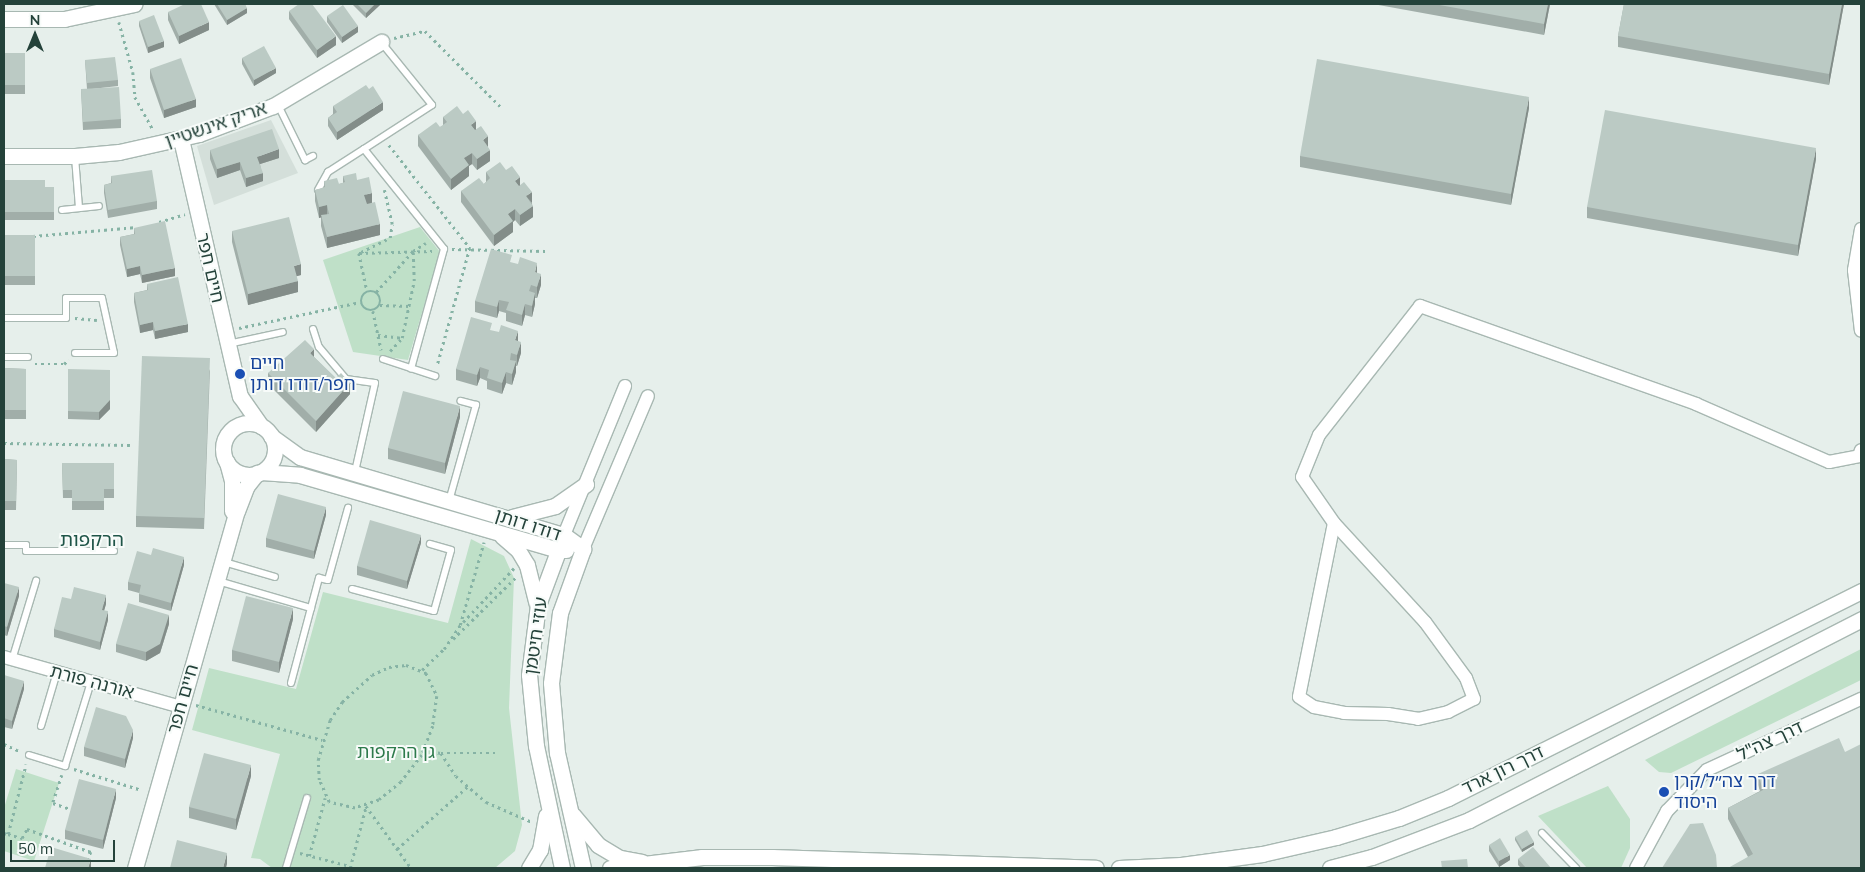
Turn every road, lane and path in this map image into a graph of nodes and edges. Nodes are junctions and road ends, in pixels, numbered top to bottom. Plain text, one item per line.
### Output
1 (134, 4) edge
2 (117, 6) edge
3 (4, 20) edge
4 (381, 42) junction
5 (277, 103) junction
6 (503, 109) dead end
7 (181, 139) junction
8 (160, 145) junction
9 (364, 149) junction
10 (4, 156) edge
11 (75, 156) junction
12 (314, 156) dead end
13 (378, 166) junction
14 (318, 190) edge
15 (99, 206) dead end
16 (79, 208) junction
17 (62, 210) dead end
18 (197, 210) junction
19 (151, 224) edge
20 (141, 226) edge
21 (1861, 230) edge
22 (25, 236) edge
23 (444, 249) junction
24 (434, 251) dead end
25 (546, 251) dead end
26 (413, 252) junction
27 (359, 253) junction
28 (367, 291) junction
29 (376, 292) junction
30 (1859, 293) edge
31 (360, 302) junction
32 (380, 305) junction
33 (409, 306) junction
34 (373, 311) junction
35 (4, 318) edge
36 (66, 318) junction
37 (106, 320) junction
38 (313, 329) dead end
39 (1861, 331) edge
40 (282, 332) dead end
41 (378, 335) junction
42 (227, 337) junction
43 (402, 338) junction
44 (75, 353) joint
45 (4, 357) edge
46 (383, 359) junction
47 (29, 361) joint
48 (411, 369) junction
49 (435, 376) dead end
50 (625, 386) dead end
51 (240, 396) junction
52 (648, 396) dead end
53 (461, 401) dead end
54 (266, 431) junction
55 (230, 432) junction
56 (4, 443) edge
57 (130, 445) dead end
58 (1861, 450) edge
59 (226, 461) junction
60 (259, 472) junction
61 (355, 474) junction
62 (586, 484) junction
63 (449, 501) junction
64 (348, 508) dead end
65 (500, 516) junction
66 (1334, 523) junction
67 (232, 529) junction
68 (492, 531) junction
69 (564, 535) junction
70 (430, 544) dead end
71 (4, 545) edge
72 (583, 549) junction
73 (558, 550) junction
74 (114, 551) dead end
75 (525, 561) junction
76 (222, 562) junction
77 (275, 577) dead end
78 (217, 580) junction
79 (36, 581) dead end
80 (352, 589) dead end
81 (1861, 591) edge
82 (311, 608) junction
83 (536, 612) junction
84 (1861, 619) edge
85 (460, 625) junction
86 (452, 639) junction
87 (8, 658) edge
88 (422, 670) junction
89 (58, 672) junction
90 (91, 682) junction
91 (291, 683) dead end
92 (1861, 699) edge
93 (182, 704) junction
94 (41, 726) dead end
95 (322, 740) junction
96 (4, 744) edge
97 (424, 750) junction
98 (496, 753) dead end
99 (441, 754) junction
100 (29, 755) junction
101 (65, 766) junction
102 (467, 787) junction
103 (544, 790) junction
104 (156, 794) junction
105 (306, 798) dead end
106 (325, 798) junction
107 (566, 800) junction
108 (366, 806) junction
109 (73, 810) edge
110 (546, 826) junction
111 (4, 833) edge
112 (1542, 833) dead end
113 (8, 834) junction
114 (397, 849) junction
115 (291, 851) junction
116 (309, 856) junction
117 (649, 862) junction
118 (85, 865) edge
119 (350, 867) edge
120 (135, 868) edge
121 (286, 868) edge
122 (412, 868) edge
123 (529, 868) edge
124 (562, 868) edge
125 (582, 868) edge
126 (610, 868) edge
127 (1096, 868) edge
128 (1119, 868) edge
129 (1330, 868) edge
130 (1576, 868) edge
131 (1636, 868) edge

1 - 2 street
2 - 3 street
2 - 8 path
4 - 5 street, אריק אינשטיין
4 - 6 path
4 - 9 lane
5 - 7 street, אריק אינשטיין
5 - 12 lane
7 - 8 street, אריק אינשטיין
7 - 18 street, חיים חפר
8 - 11 street, אריק אינשטיין
9 - 13 lane
9 - 14 lane
10 - 11 street, אריק אינשטיין
11 - 16 lane
13 - 23 lane
13 - 27 path
15 - 16 lane
16 - 17 lane
18 - 19 path
18 - 42 street, חיים חפר
20 - 22 path
21 - 30 street
23 - 25 path
23 - 26 path
23 - 48 lane
24 - 26 path
26 - 27 path
26 - 29 path
26 - 33 path
27 - 28 path
28 - 29 path
28 - 31 path
29 - 32 path
30 - 39 street
31 - 34 path
31 - 42 path
32 - 33 path
32 - 34 path
33 - 43 path
34 - 41 path
35 - 36 lane
36 - 37 path
36 - 37 lane
37 - 44 lane
38 - 61 lane
40 - 42 lane
41 - 43 path
41 - 46 path
42 - 51 street, חיים חפר
43 - 46 path
44 - 47 path
45 - 47 lane
46 - 48 lane
48 - 49 lane
50 - 62 street, עוזי חיטמן
51 - 54 street, חיים חפר
51 - 55 street, חיים חפר
52 - 72 street, עוזי חיטמן
53 - 63 lane
54 - 55 street
54 - 60 street
54 - 61 street, דודו דותן
55 - 59 street
56 - 57 path
58 - 66 street
59 - 60 street
59 - 67 street, חיים חפר
60 - 67 street, חיים חפר
60 - 68 street, דודו דותן
61 - 63 street, דודו דותן
62 - 65 street
62 - 69 street, עוזי חיטמן
63 - 65 street, דודו דותן
64 - 82 lane
65 - 69 street, דודו דותן
66 - 66 street
67 - 76 street, חיים חפר
68 - 73 street, דודו דותן
68 - 75 street
68 - 85 path
69 - 72 street, דודו דותן
69 - 73 street, עוזי חיטמן
70 - 80 lane
71 - 74 lane
72 - 73 street, דודו דותן
72 - 107 street, עוזי חיטמן
73 - 83 street, עוזי חיטמן
75 - 83 street
75 - 85 path
75 - 86 path
76 - 77 lane
76 - 78 street, חיים חפר
78 - 82 lane
78 - 93 street, חיים חפר
79 - 87 lane
81 - 128 street, דרך רון ארד
82 - 91 lane
83 - 103 street, עוזי חיטמן
84 - 129 street, דרך רון ארד
85 - 86 path
86 - 88 path
87 - 89 street, אורנה פורת
88 - 95 path
88 - 97 path
89 - 90 street, אורנה פורת
89 - 94 lane
90 - 93 street, אורנה פורת
90 - 101 lane
92 - 131 street, דרך צה"ל
93 - 95 path
93 - 104 street, חיים חפר
95 - 106 path
96 - 100 path
97 - 99 path
97 - 108 path
98 - 99 path
99 - 102 path
100 - 101 lane
100 - 113 path
101 - 104 path
101 - 109 path
102 - 110 path
102 - 114 path
103 - 110 street
103 - 124 street, עוזי חיטמן
104 - 120 street, חיים חפר
105 - 115 lane
106 - 108 path
106 - 116 path
107 - 117 street
107 - 125 street, עוזי חיטמן
108 - 114 path
108 - 119 path
110 - 123 street
111 - 113 path
112 - 130 lane
113 - 118 path
114 - 122 path
115 - 116 path
115 - 121 lane
116 - 119 path
117 - 126 street
117 - 127 street

